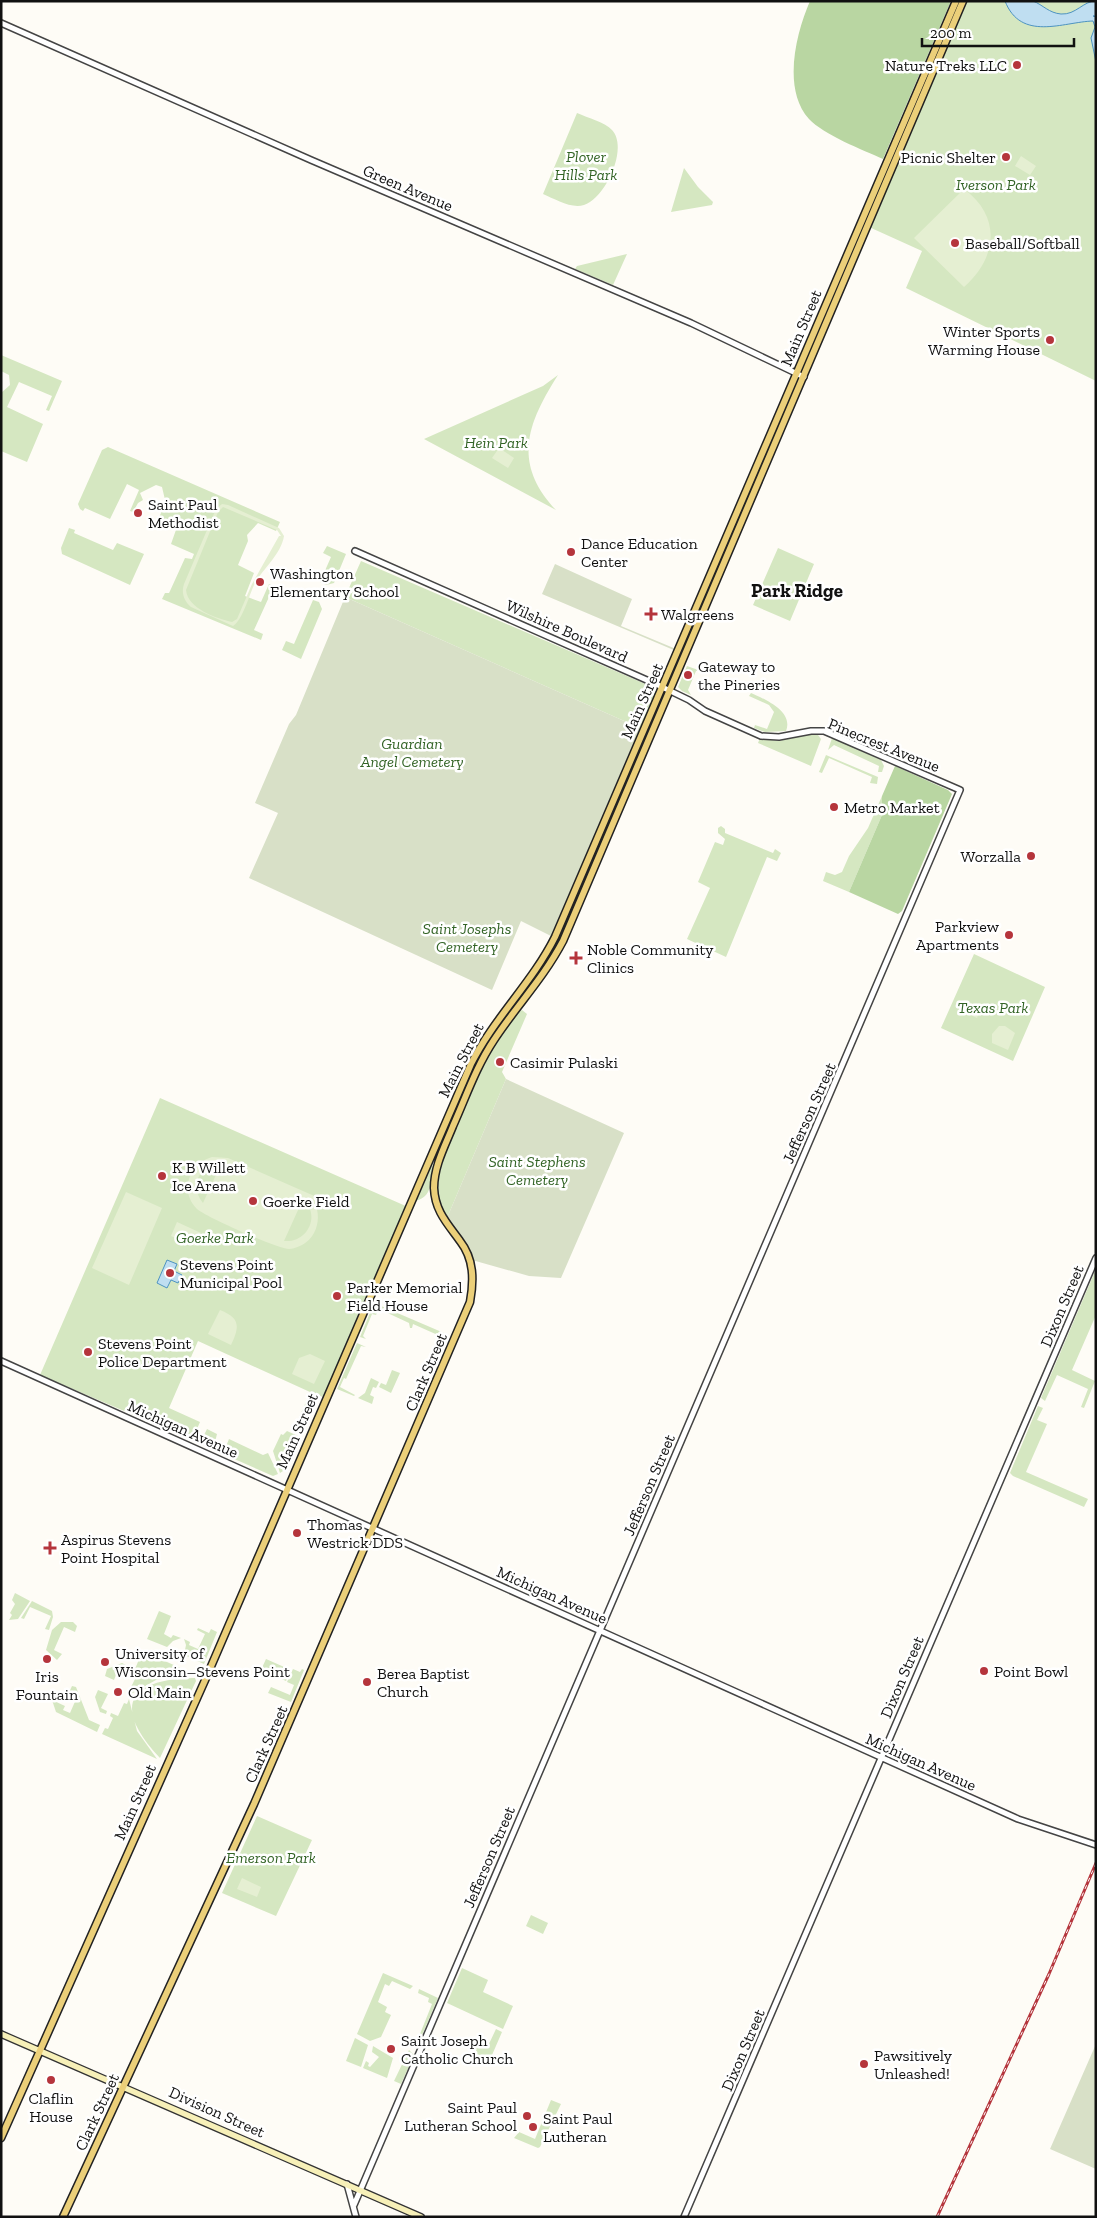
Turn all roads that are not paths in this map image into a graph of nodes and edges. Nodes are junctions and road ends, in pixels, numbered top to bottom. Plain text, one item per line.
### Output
1 (956, 1) edge
2 (963, 1) edge
3 (1, 23) edge
4 (797, 374) junction
5 (804, 377) junction
6 (355, 552) dead end
7 (662, 688) junction
8 (670, 691) junction
9 (796, 733) joint
10 (960, 790) joint
11 (437, 1166) joint
12 (1096, 1258) edge
13 (1, 1360) edge
14 (286, 1490) junction
15 (374, 1528) junction
16 (600, 1629) junction
17 (881, 1758) junction
18 (1096, 1845) edge
19 (1, 2034) edge
20 (40, 2050) junction
21 (124, 2087) junction
22 (1, 2138) edge
23 (346, 2183) junction
24 (361, 2189) junction
25 (354, 2205) junction
26 (63, 2217) edge
27 (356, 2217) edge
28 (421, 2217) edge
29 (684, 2217) edge

1 - 4 main road, Main Street
2 - 5 main road, Main Street
3 - 4 street, Green Avenue
4 - 5 street, Green Avenue
4 - 7 main road, Main Street
5 - 8 main road, Main Street
6 - 7 street, Wilshire Boulevard
7 - 8 street, Wilshire Boulevard
7 - 14 main road, Main Street
8 - 9 street, Wilshire Boulevard
8 - 11 main road, Main Street
9 - 10 street, Pinecrest Avenue
10 - 16 street, Jefferson Street
11 - 15 main road, Clark Street
12 - 17 street, Dixon Street
13 - 14 street, Michigan Avenue
14 - 15 street, Michigan Avenue
14 - 20 main road, Main Street
15 - 16 street, Michigan Avenue
15 - 21 main road, Clark Street
16 - 17 street, Michigan Avenue
16 - 24 street, Jefferson Street
17 - 18 street, Michigan Avenue
17 - 29 street, Dixon Street
19 - 20 main road, Division Street
20 - 21 main road, Division Street
20 - 22 main road, Main Street
21 - 23 main road, Division Street
21 - 26 main road, Clark Street
23 - 24 main road, Division Street
23 - 25 street
24 - 25 street, Jefferson Street
24 - 28 main road, Division Street
25 - 27 street

